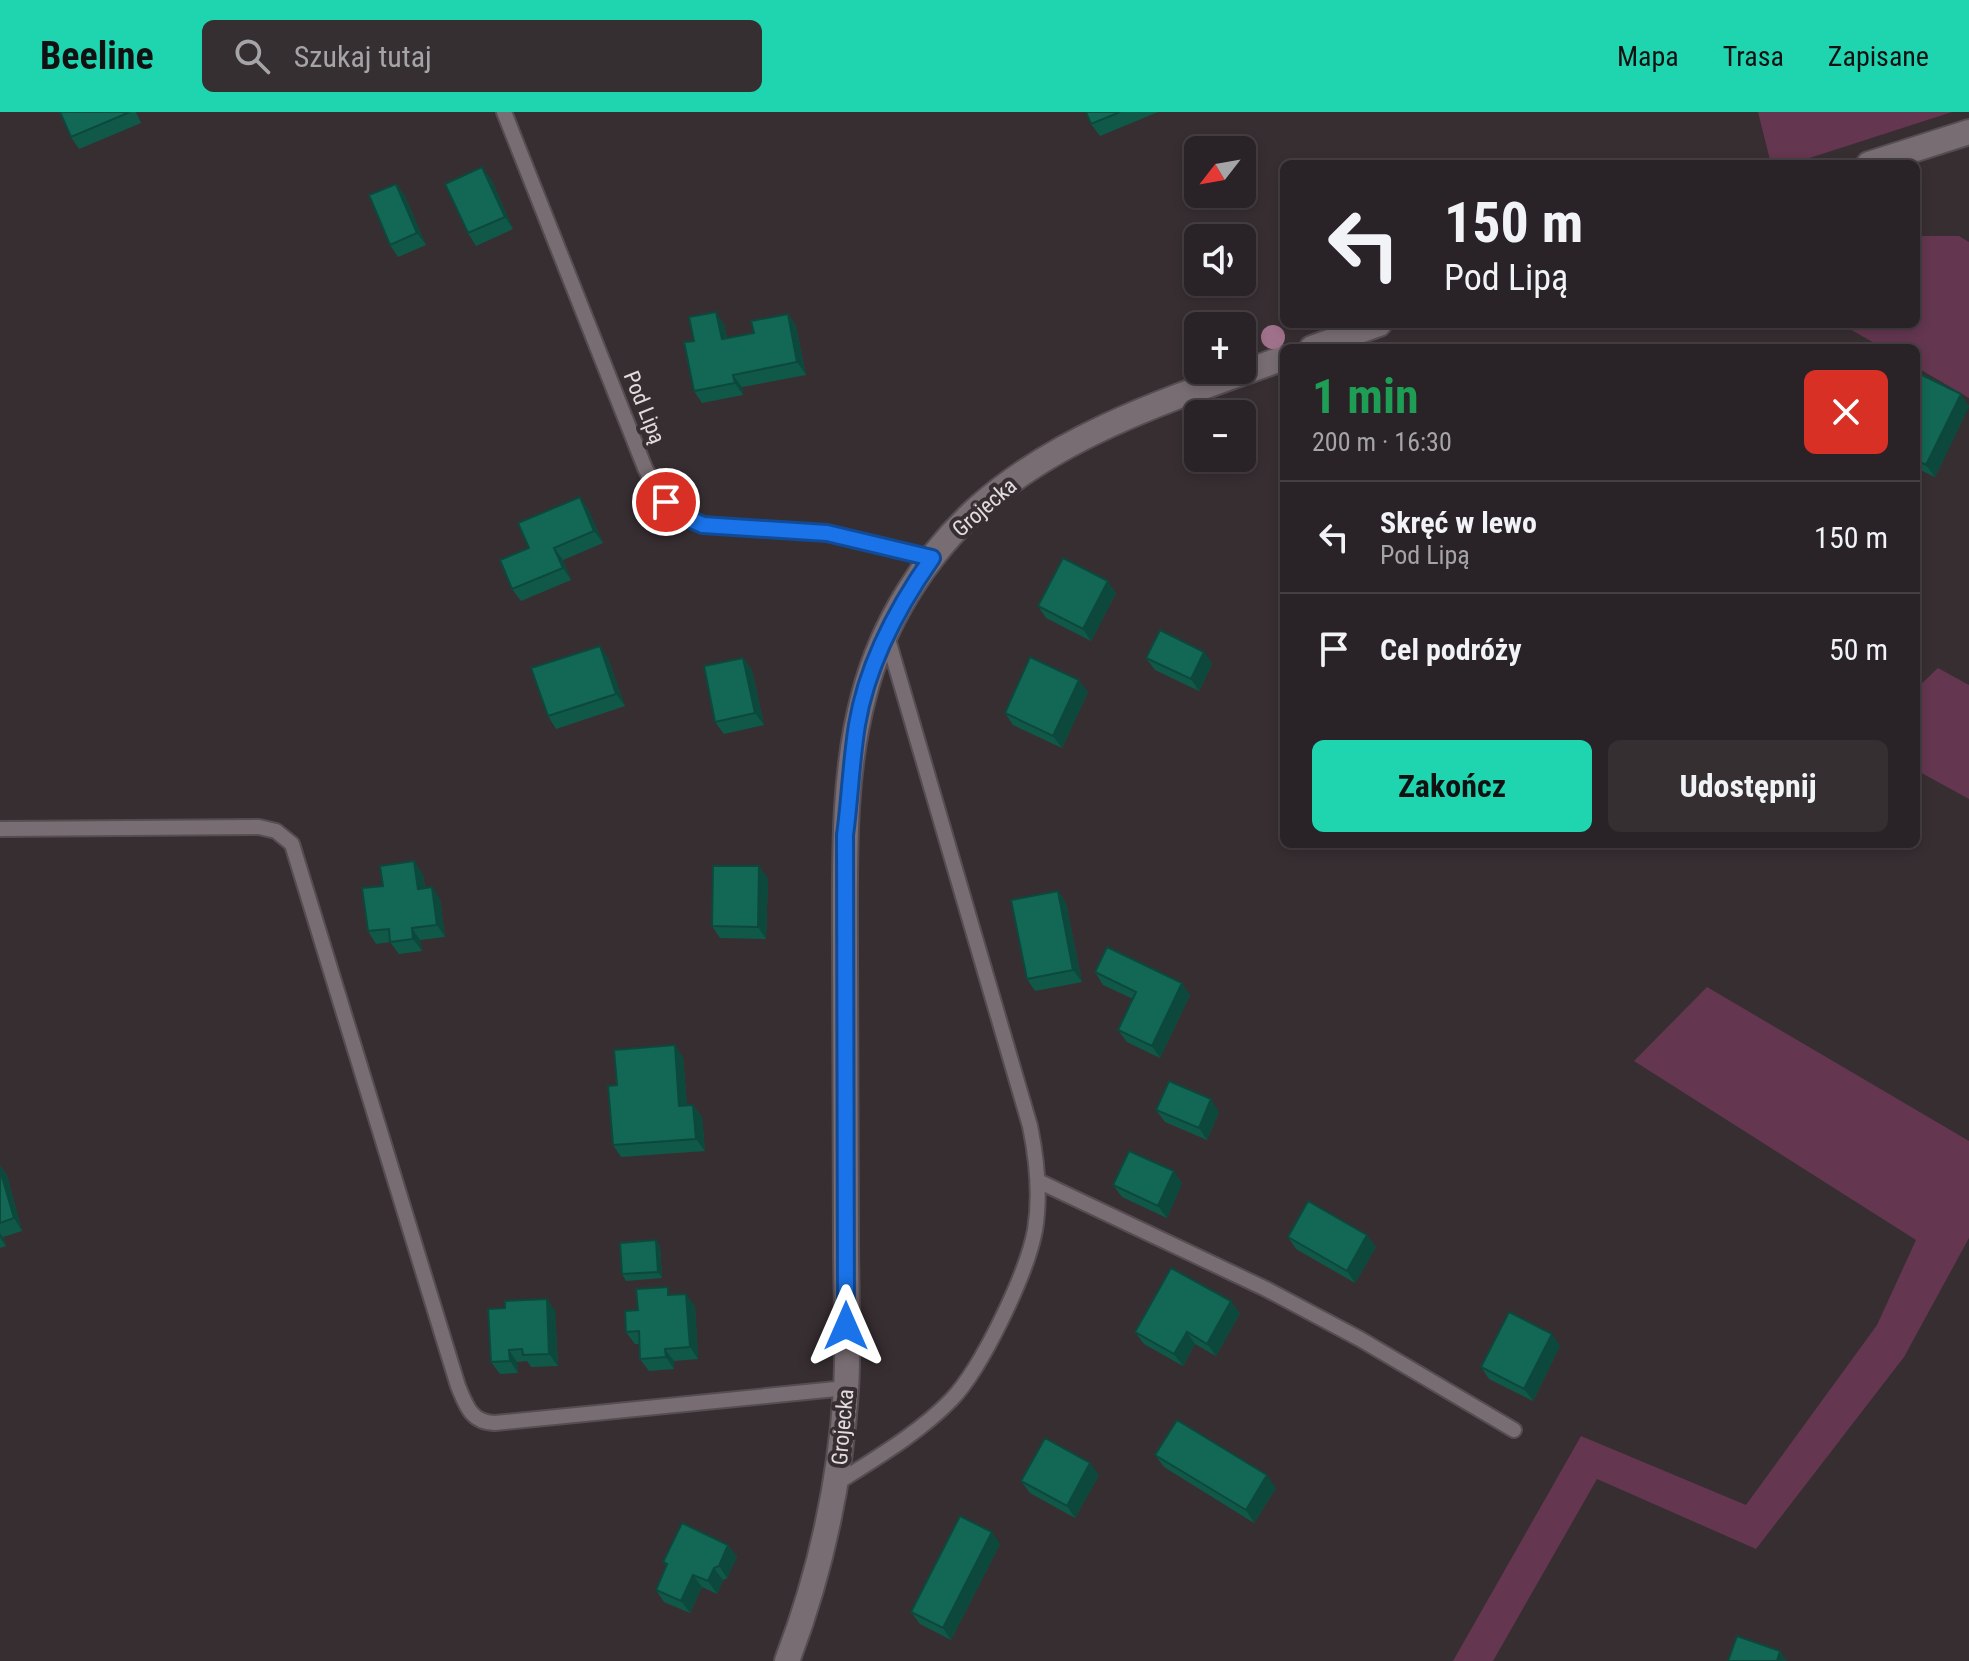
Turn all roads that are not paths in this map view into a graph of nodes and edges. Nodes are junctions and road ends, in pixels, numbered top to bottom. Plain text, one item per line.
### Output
1 (504, 112) edge
2 (1969, 132) edge
3 (1882, 160) edge
4 (1368, 328) edge
5 (1323, 344) edge
6 (1280, 359) edge
7 (932, 558) junction
8 (886, 634) junction
9 (0, 829) edge
10 (1038, 1181) junction
11 (846, 1388) junction
12 (1514, 1430) dead end
13 (837, 1483) junction
14 (787, 1661) edge

1 - 7 lane, Pod Lipą
2 - 3 street
4 - 5 street
6 - 7 street, Grojecka
7 - 8 street, Grojecka
8 - 10 lane
8 - 11 street, Grojecka
9 - 11 lane
10 - 12 lane
10 - 13 lane
11 - 13 street, Grojecka
13 - 14 street, Grojecka

